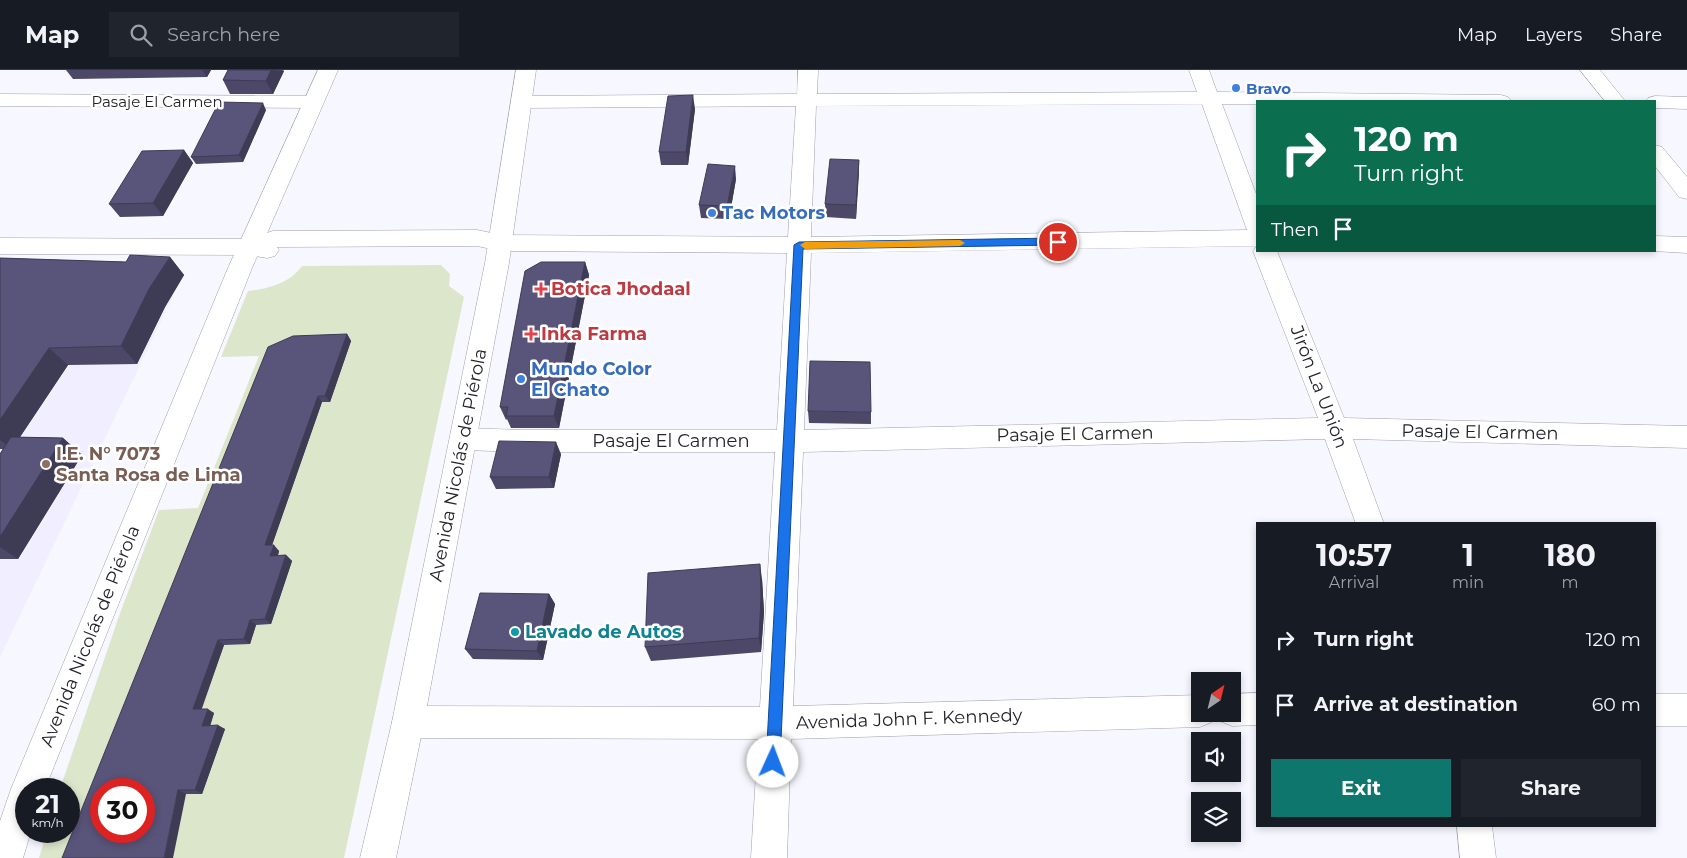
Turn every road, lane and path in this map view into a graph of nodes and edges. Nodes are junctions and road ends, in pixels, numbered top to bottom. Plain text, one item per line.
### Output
1 (328, 70) edge
2 (526, 70) edge
3 (808, 70) edge
4 (1200, 70) edge
5 (1590, 70) edge
6 (1210, 98) junction
7 (0, 100) edge
8 (1404, 100) edge
9 (1614, 100) edge
10 (806, 101) junction
11 (314, 102) junction
12 (522, 102) junction
13 (1656, 102) edge
14 (1687, 102) edge
15 (1656, 153) edge
16 (1687, 192) edge
17 (1256, 224) edge
18 (1256, 238) edge
19 (501, 243) junction
20 (1656, 244) edge
21 (799, 245) junction
22 (1687, 245) edge
23 (0, 246) edge
24 (249, 247) junction
25 (1266, 252) edge
26 (1335, 428) junction
27 (1687, 437) edge
28 (464, 439) junction
29 (789, 441) junction
30 (1369, 522) edge
31 (1256, 709) edge
32 (1241, 710) edge
33 (1656, 710) edge
34 (1687, 710) edge
35 (1191, 711) edge
36 (408, 722) junction
37 (775, 723) junction
38 (32, 778) edge
39 (1474, 827) edge
40 (15, 828) edge
41 (5, 858) edge
42 (378, 858) edge
43 (769, 858) edge
44 (1478, 858) edge

1 - 11 street, Avenida Nicolás de Piérola
2 - 12 street, Avenida Nicolás de Piérola
3 - 10 street
4 - 6 street
5 - 9 street
6 - 8 street
6 - 10 street
6 - 17 street
7 - 11 street, Pasaje El Carmen
10 - 12 street
10 - 21 street
11 - 24 street, Avenida Nicolás de Piérola
12 - 19 street, Avenida Nicolás de Piérola
13 - 14 street
15 - 16 street
18 - 21 street
19 - 21 street
19 - 24 street
19 - 28 street, Avenida Nicolás de Piérola
20 - 22 street
21 - 29 street
23 - 24 street
24 - 38 street, Avenida Nicolás de Piérola
25 - 26 street, Jirón La Unión
26 - 27 street, Pasaje El Carmen
26 - 29 street, Pasaje El Carmen
26 - 30 street, Jirón La Unión
28 - 29 street, Pasaje El Carmen
28 - 36 street, Avenida Nicolás de Piérola
29 - 37 street
31 - 32 street
33 - 34 street
35 - 37 street, Avenida John F. Kennedy
36 - 37 street, Avenida John F. Kennedy
36 - 42 street, Avenida Nicolás de Piérola
37 - 43 street
39 - 44 street
40 - 41 street

